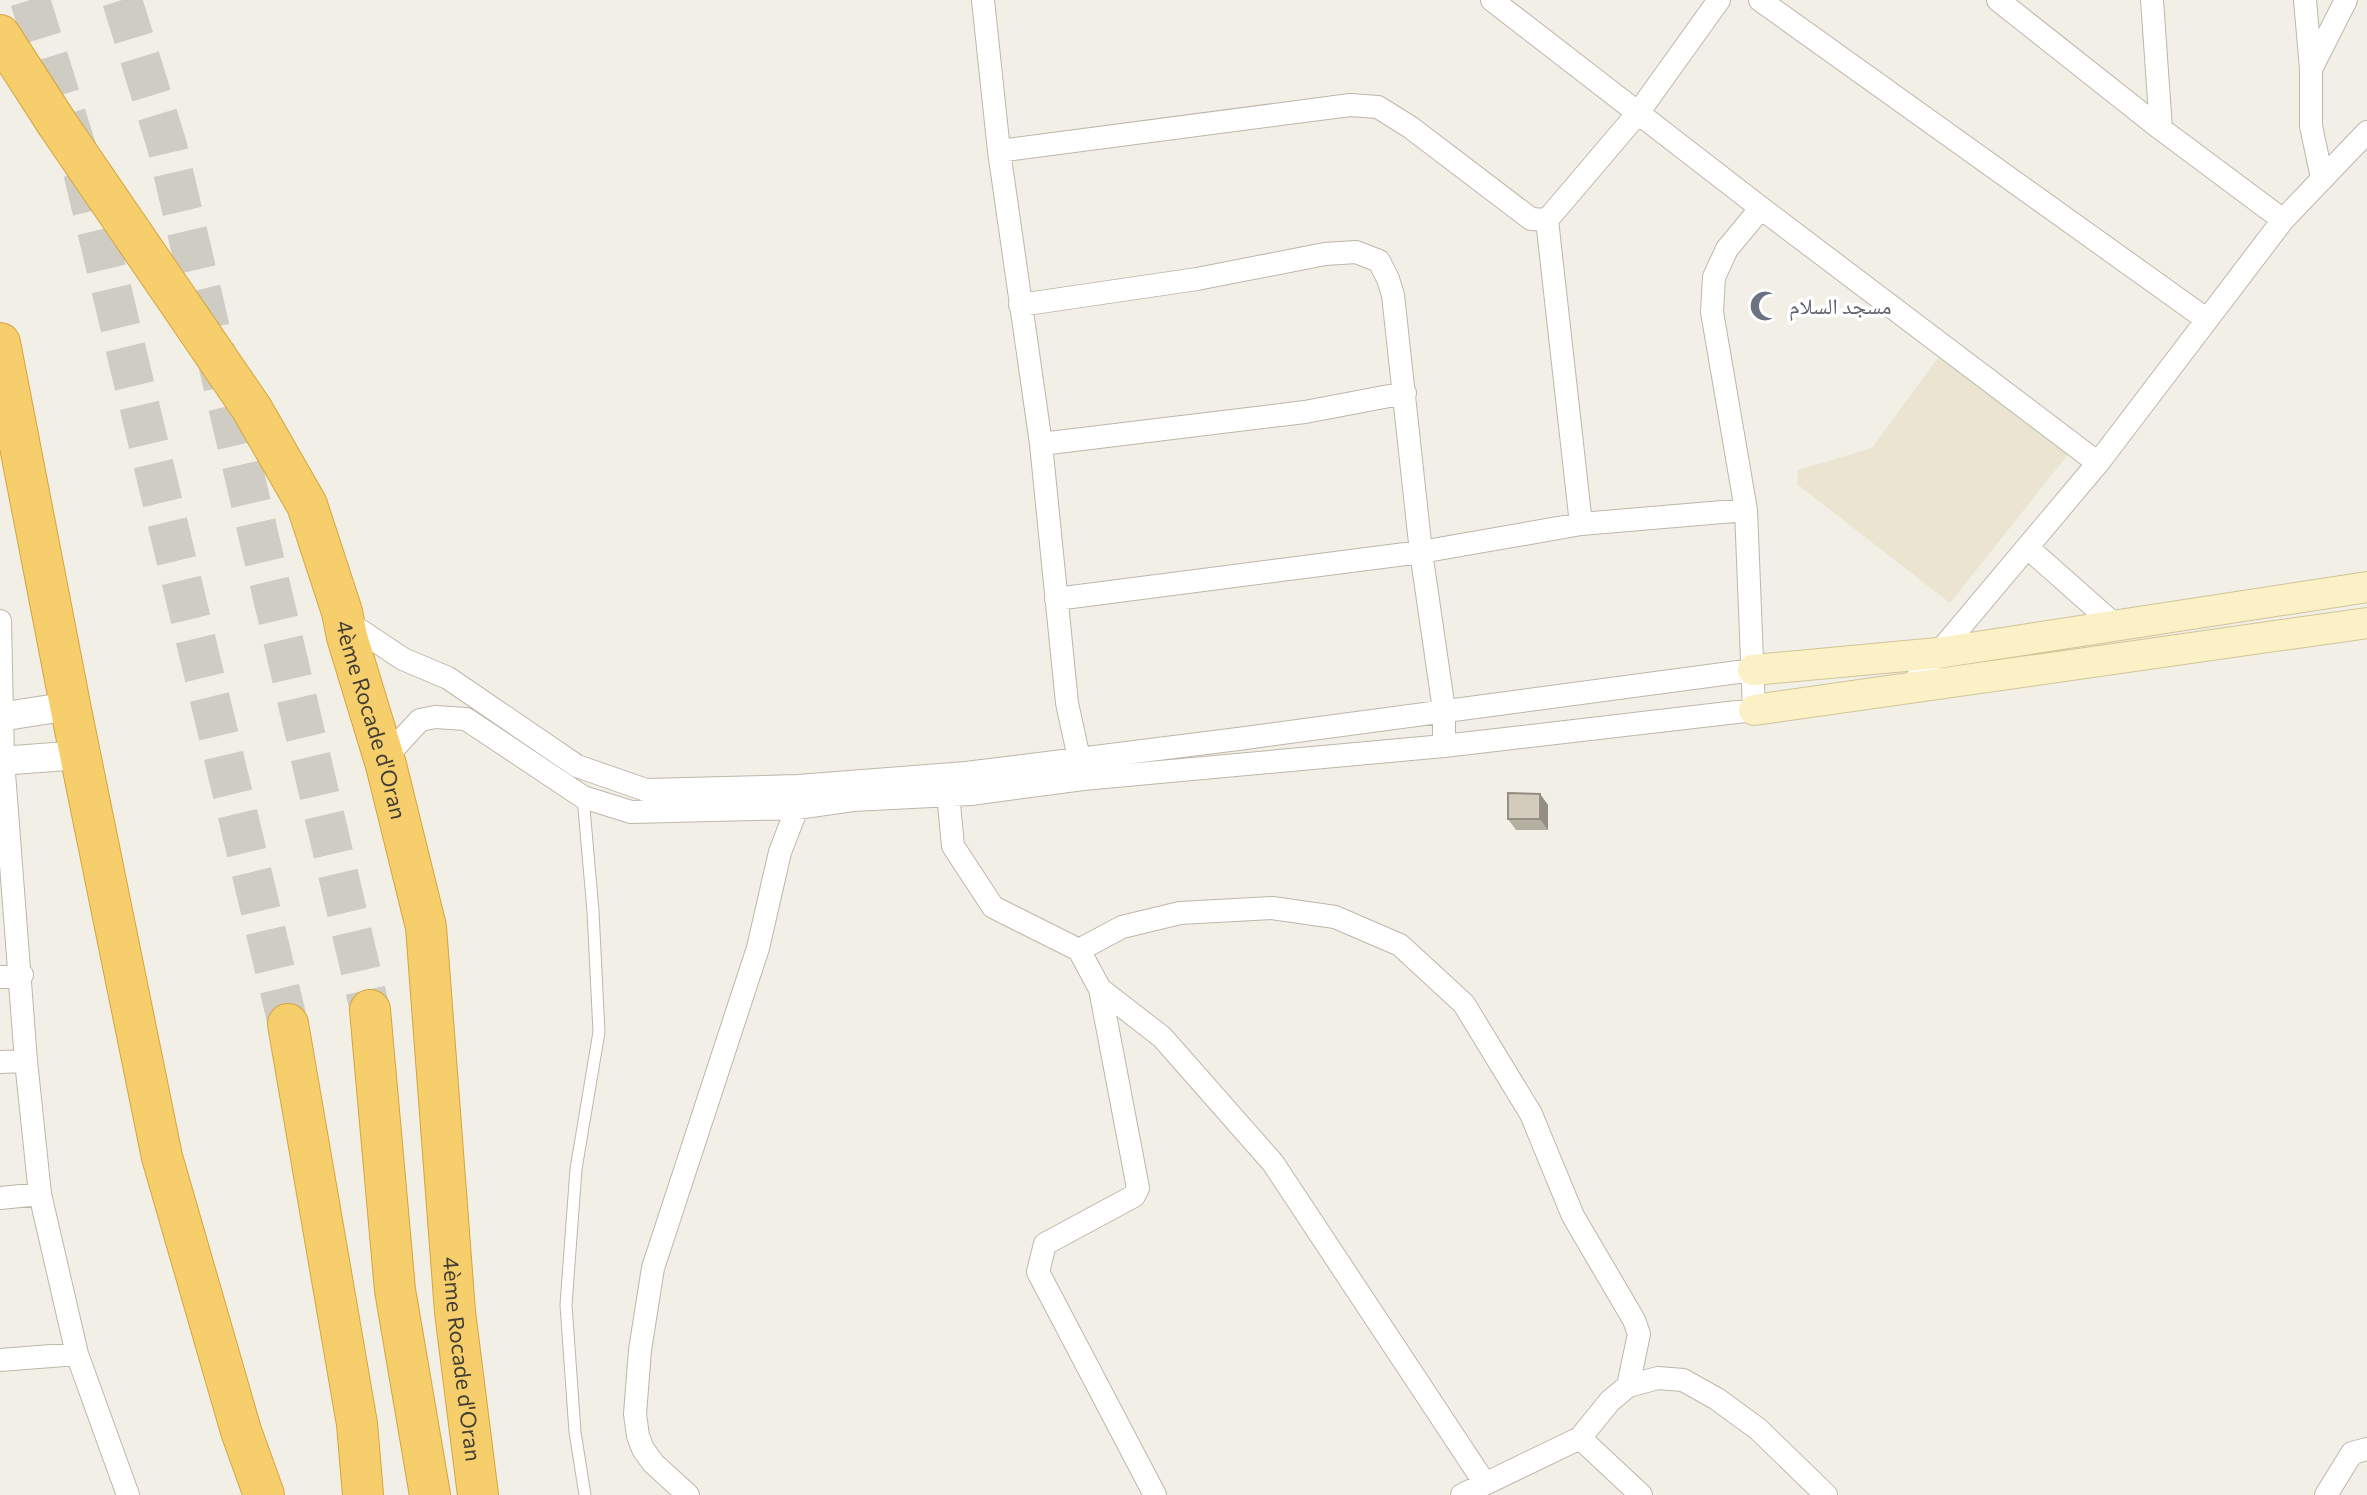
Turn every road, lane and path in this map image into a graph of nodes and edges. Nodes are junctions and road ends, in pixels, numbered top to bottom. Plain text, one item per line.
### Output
1 (986, 0) edge
2 (1492, 0) edge
3 (1719, 0) edge
4 (1760, 0) edge
5 (1998, 0) edge
6 (2152, 0) edge
7 (2305, 0) edge
8 (2346, 0) edge
9 (0, 35) edge
10 (2311, 69) junction
11 (1638, 113) junction
12 (2161, 129) junction
13 (2367, 132) edge
14 (999, 151) junction
15 (2322, 178) junction
16 (1761, 208) junction
17 (1547, 220) junction
18 (2283, 220) junction
19 (1020, 305) junction
20 (2206, 319) junction
21 (0, 343) edge
22 (1405, 393) junction
23 (1041, 444) junction
24 (2098, 463) junction
25 (1746, 510) junction
26 (1581, 524) junction
27 (2028, 548) junction
28 (1421, 552) junction
29 (2367, 587) edge
30 (1056, 599) junction
31 (342, 612) junction
32 (0, 621) edge
33 (2115, 625) junction
34 (2366, 625) edge
35 (1938, 653) junction
36 (1753, 670) junction
37 (1909, 688) junction
38 (70, 706) junction
39 (1444, 710) junction
40 (1754, 710) junction
41 (1, 717) edge
42 (1444, 746) junction
43 (80, 755) junction
44 (2, 760) edge
45 (386, 765) junction
46 (577, 766) junction
47 (1082, 768) junction
48 (948, 785) junction
49 (576, 793) junction
50 (797, 808) junction
51 (1079, 950) junction
52 (11, 976) edge
53 (1100, 989) junction
54 (370, 1010) tunnel mouth
55 (288, 1024) tunnel mouth
56 (26, 1061) junction
57 (0, 1062) edge
58 (40, 1194) junction
59 (0, 1198) edge
60 (77, 1354) junction
61 (0, 1360) edge
62 (1628, 1386) junction
63 (1580, 1438) junction
64 (2367, 1449) edge
65 (1484, 1482) junction
66 (128, 1495) edge
67 (264, 1495) edge
68 (363, 1495) edge
69 (430, 1495) edge
70 (478, 1495) edge
71 (585, 1495) edge
72 (688, 1495) edge
73 (1155, 1495) edge
74 (1462, 1495) edge
75 (1641, 1495) edge
76 (1826, 1495) edge
77 (2326, 1495) edge

1 - 14 street
2 - 11 street
3 - 11 street
4 - 20 street
5 - 12 street
6 - 12 street
7 - 10 street
8 - 10 street
9 - 31 highway, 4ème Rocade d'Oran
10 - 15 street
11 - 16 street
11 - 17 street
12 - 18 street
13 - 15 street
14 - 17 street
14 - 19 street
15 - 18 street
16 - 24 street
16 - 25 street
17 - 26 street
18 - 20 street
19 - 22 street
19 - 23 street
20 - 24 street
21 - 38 highway
22 - 23 street
22 - 28 street
23 - 30 street
24 - 27 street
25 - 26 street
25 - 36 street
26 - 28 street
27 - 33 street
27 - 35 street
28 - 30 street
28 - 39 street
29 - 33 main road
30 - 47 street
31 - 45 highway, 4ème Rocade d'Oran
31 - 46 street
32 - 41 street
33 - 35 main road
34 - 37 main road
35 - 36 main road
35 - 37 street
36 - 39 street
36 - 40 street
37 - 40 main road
38 - 41 street
38 - 43 highway
39 - 42 street
39 - 47 street
40 - 42 street
41 - 44 street
42 - 47 street
43 - 44 street
43 - 67 highway
44 - 52 street
45 - 49 street
45 - 70 highway, 4ème Rocade d'Oran
46 - 48 street
46 - 49 street
47 - 48 street
48 - 50 street
48 - 51 street
49 - 50 street
49 - 71 lane
50 - 72 street
51 - 53 street
51 - 62 street
52 - 56 street
53 - 65 street
53 - 73 street
54 - 69 highway
55 - 68 highway
56 - 57 street
56 - 58 street
58 - 59 street
58 - 60 street
60 - 61 street
60 - 66 street
62 - 63 street
62 - 76 street
63 - 65 street
63 - 75 street
64 - 77 street
65 - 74 street

